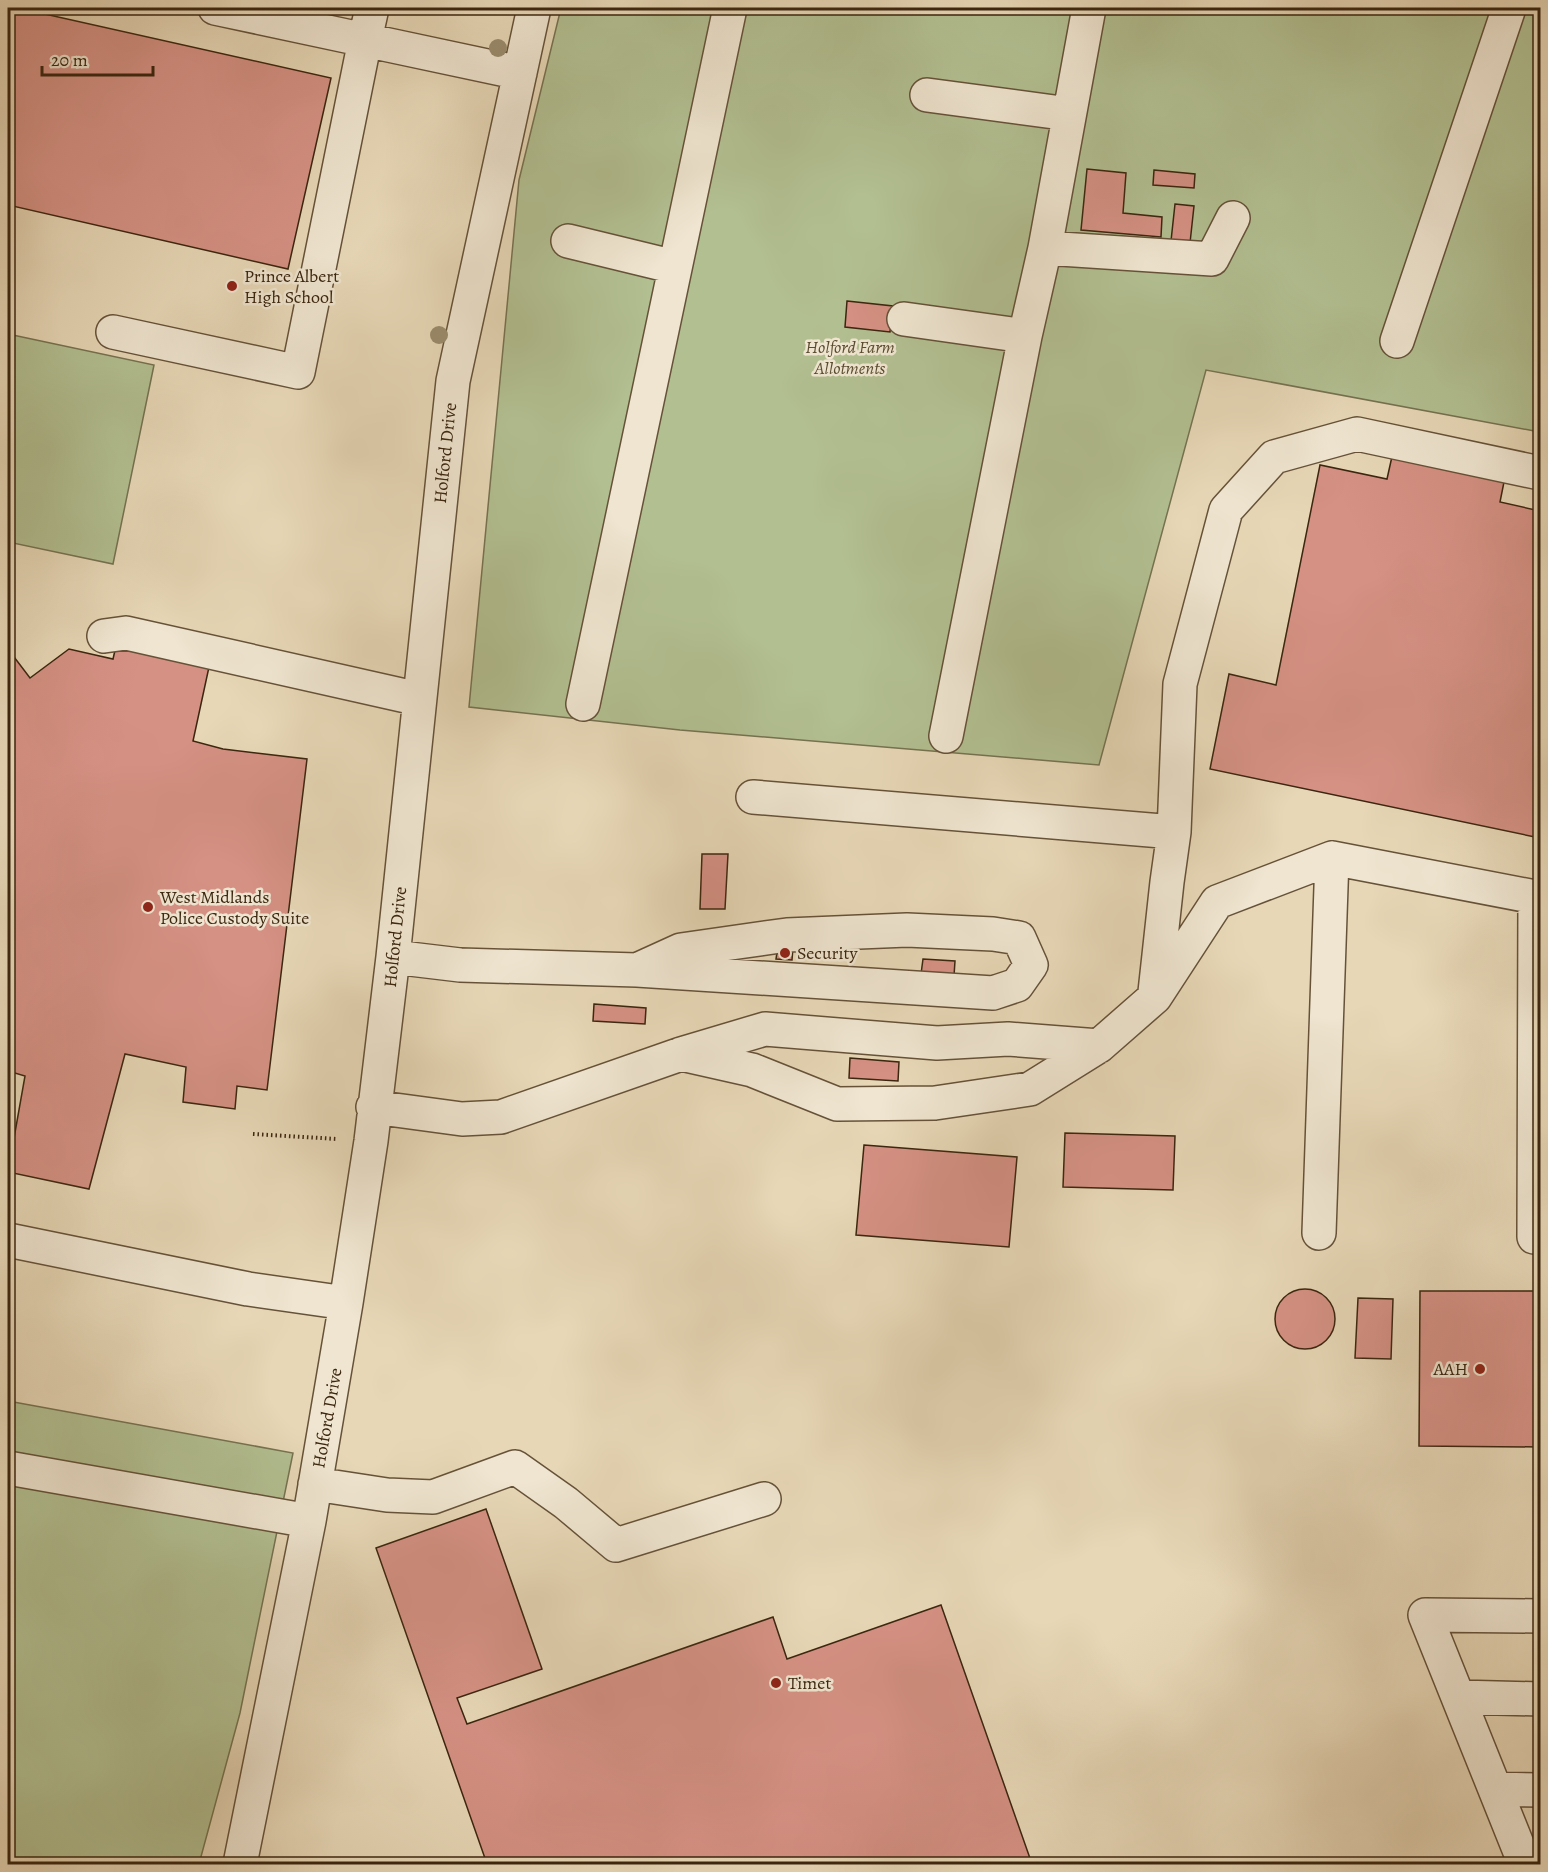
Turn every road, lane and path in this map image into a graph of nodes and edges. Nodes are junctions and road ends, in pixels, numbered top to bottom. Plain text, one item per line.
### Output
1 (214, 8) edge
2 (372, 8) edge
3 (534, 8) edge
4 (730, 8) edge
5 (1089, 8) edge
6 (1509, 8) edge
7 (365, 40) junction
8 (520, 73) junction
9 (927, 95) dead end
10 (1069, 114) junction
11 (1233, 218) dead end
12 (568, 241) dead end
13 (1045, 248) junction
14 (675, 267) junction
15 (904, 319) dead end
16 (113, 332) dead end
17 (1025, 336) junction
18 (1397, 341) dead end
19 (1540, 473) edge
20 (104, 636) dead end
21 (419, 699) junction
22 (584, 704) dead end
23 (946, 736) dead end
24 (753, 797) dead end
25 (1174, 832) junction
26 (1332, 858) junction
27 (1538, 898) edge
28 (393, 957) junction
29 (637, 970) junction
30 (1155, 997) junction
31 (1099, 1046) junction
32 (681, 1054) junction
33 (374, 1107) junction
34 (253, 1134) dead end
35 (371, 1141) junction
36 (1319, 1233) dead end
37 (1534, 1237) dead end
38 (8, 1240) edge
39 (346, 1303) junction
40 (8, 1468) edge
41 (315, 1484) junction
42 (764, 1499) dead end
43 (309, 1521) junction
44 (1540, 1616) edge
45 (1458, 1697) junction
46 (1540, 1699) edge
47 (1495, 1789) junction
48 (1540, 1790) edge
49 (240, 1864) edge
50 (1525, 1864) edge

1 - 7 street
2 - 7 street
3 - 8 street, Holford Drive
4 - 14 street
5 - 10 street
6 - 18 street
7 - 8 street
7 - 16 street
8 - 21 street, Holford Drive
9 - 10 street
10 - 13 street
11 - 13 street
12 - 14 street
13 - 17 street
14 - 22 street
15 - 17 street
17 - 23 street
19 - 25 street
20 - 21 street
21 - 28 street, Holford Drive
24 - 25 street
25 - 30 street
26 - 27 street
26 - 30 street
26 - 36 street
27 - 37 street
28 - 29 street
28 - 33 street, Holford Drive
29 - 29 street
30 - 31 street
31 - 32 street
31 - 32 street
32 - 33 street
33 - 35 street, Holford Drive
34 - 35 path
35 - 39 street, Holford Drive
38 - 39 street
39 - 41 street, Holford Drive
40 - 43 street
41 - 42 street
41 - 43 street, Holford Drive
43 - 49 street, Holford Drive
44 - 45 street
45 - 46 street
45 - 47 street
47 - 48 street
47 - 50 street

